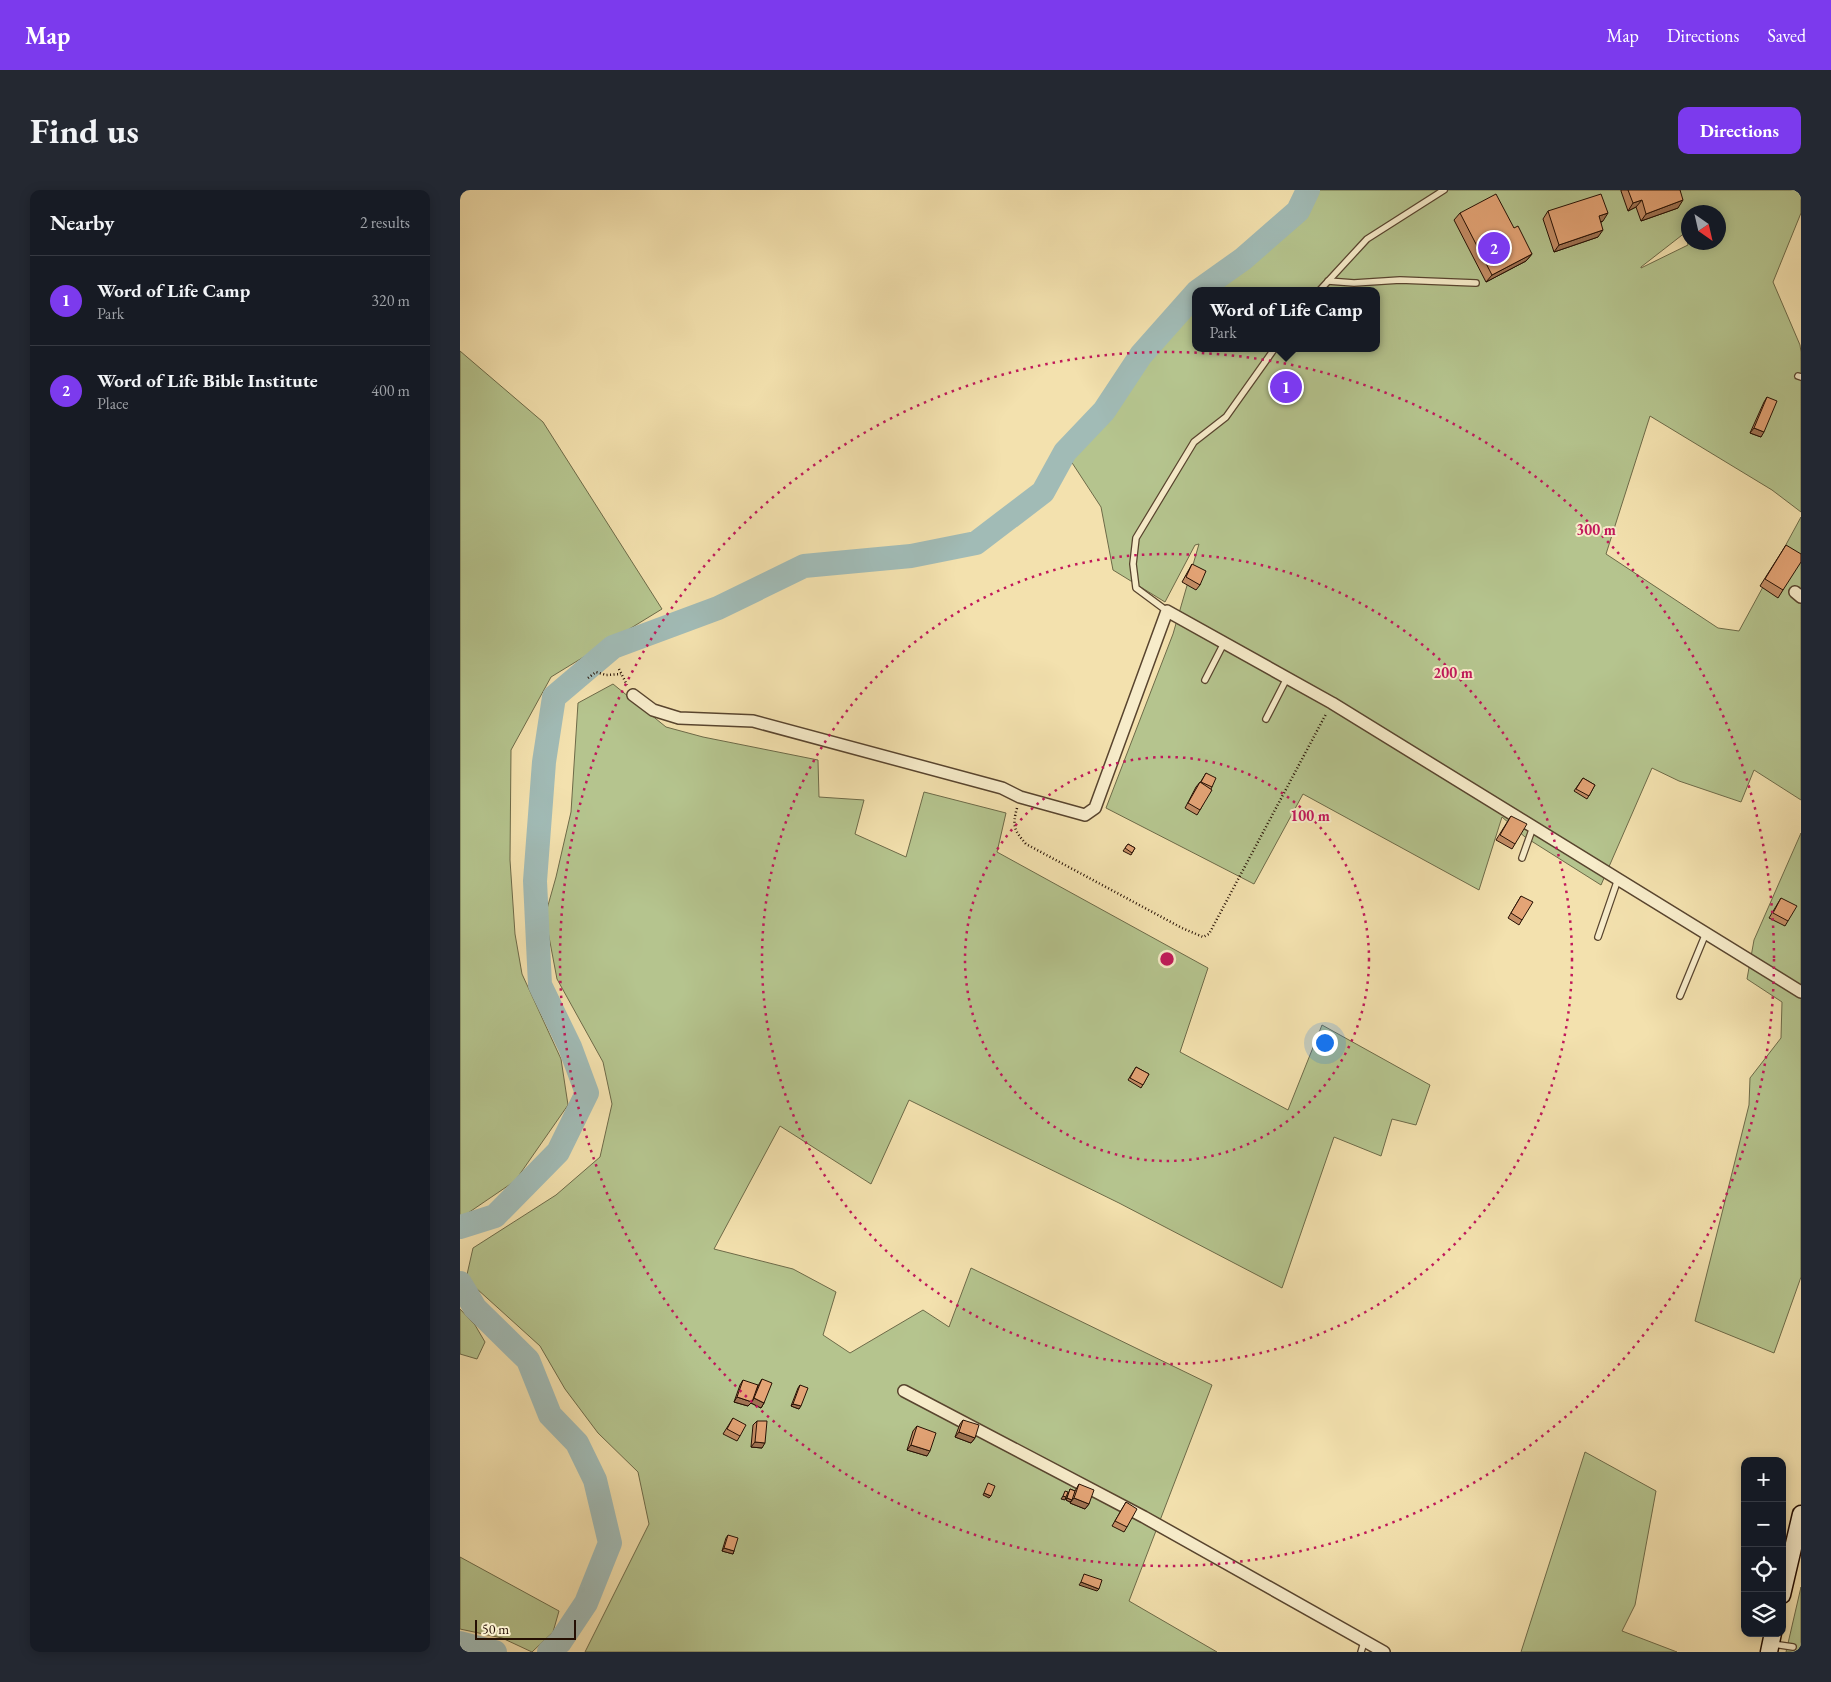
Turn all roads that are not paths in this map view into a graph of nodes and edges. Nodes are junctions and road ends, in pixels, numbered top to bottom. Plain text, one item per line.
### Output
1 (1444, 190) edge
2 (1328, 281) junction
3 (1476, 283) dead end
4 (1323, 287) edge
5 (1272, 352) edge
6 (1167, 611) junction
7 (1224, 643) junction
8 (1287, 678) junction
9 (1205, 680) dead end
10 (633, 695) road end
11 (1266, 719) dead end
12 (1533, 827) junction
13 (1522, 858) dead end
14 (1618, 879) junction
15 (1706, 933) junction
16 (1598, 937) dead end
17 (1801, 992) edge
18 (1680, 996) dead end
19 (904, 1391) dead end
20 (1801, 1514) edge
21 (1783, 1592) edge
22 (1771, 1643) edge
23 (1363, 1647) edge
24 (1792, 1647) dead end
25 (1384, 1652) edge

1 - 2 lane
2 - 3 lane
2 - 4 lane
5 - 6 lane
6 - 7 street
6 - 10 street
7 - 8 street
7 - 9 lane
8 - 11 lane
8 - 12 street
12 - 13 lane
12 - 14 street
14 - 15 street
14 - 16 lane
15 - 17 street
15 - 18 lane
19 - 23 street
20 - 21 street
22 - 24 lane
23 - 25 street

